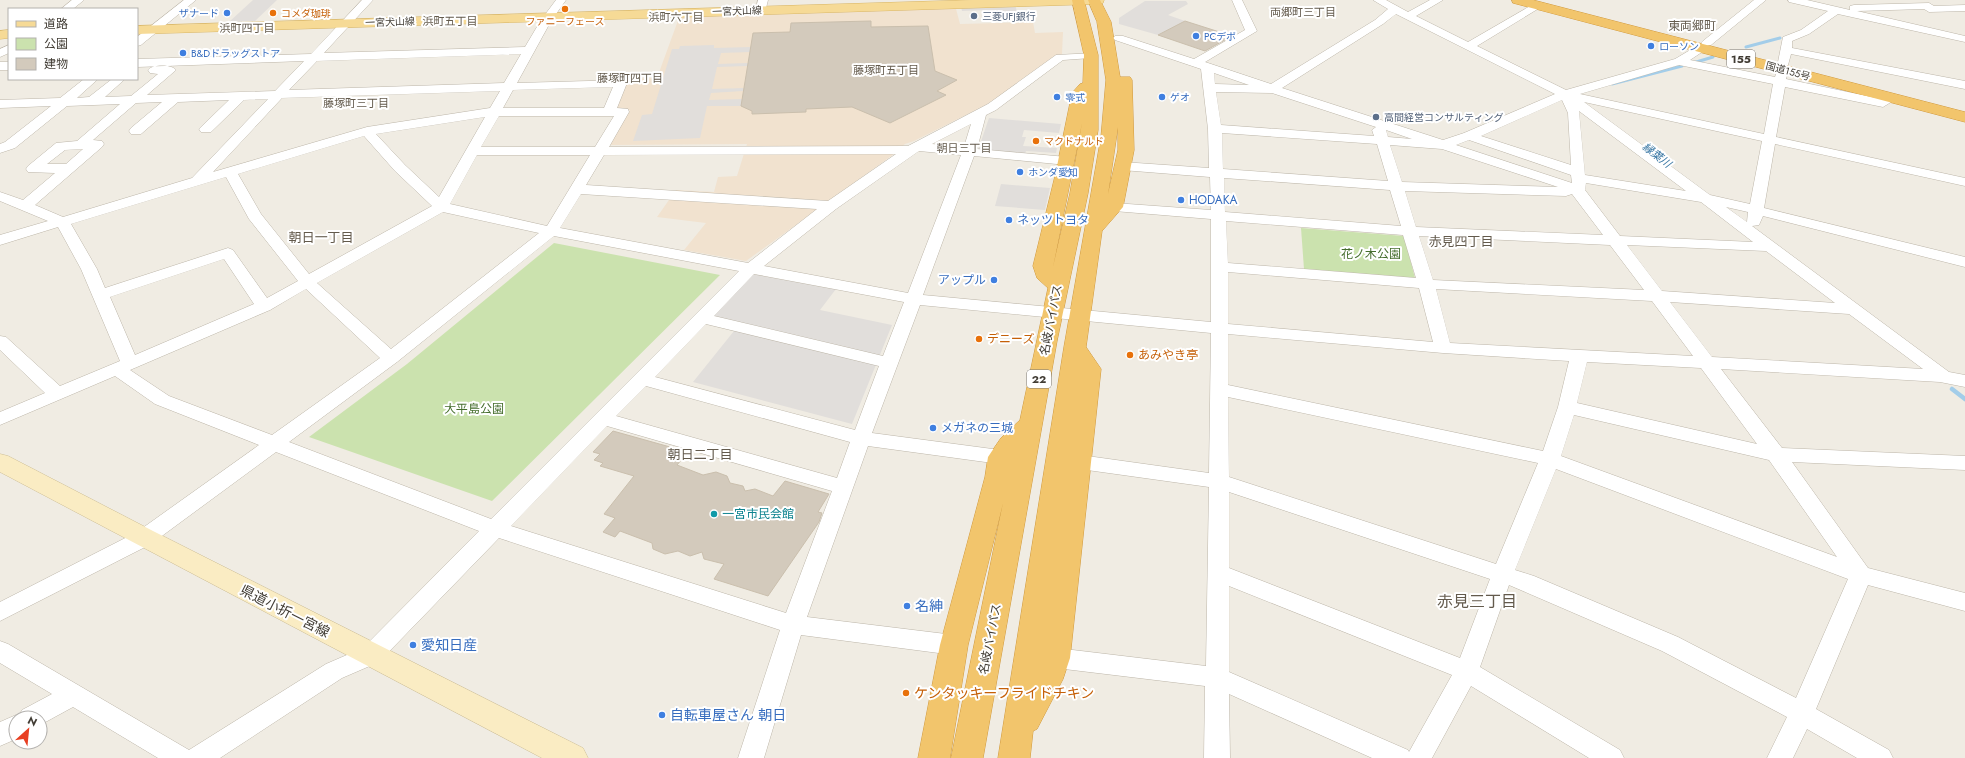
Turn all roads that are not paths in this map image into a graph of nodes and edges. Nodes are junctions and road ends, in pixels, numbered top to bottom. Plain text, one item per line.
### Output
1 (79, 0) edge
2 (191, 0) edge
3 (368, 0) edge
4 (561, 0) edge
5 (1089, 0) edge
6 (1237, 0) edge
7 (1378, 0) edge
8 (1438, 0) edge
9 (1518, 0) edge
10 (1761, 0) edge
11 (1793, 0) edge
12 (1543, 1) edge
13 (993, 2) edge
14 (1805, 2) edge
15 (762, 5) edge
16 (1930, 5) edge
17 (67, 8) edge
18 (1965, 8) edge
19 (1395, 9) junction
20 (1831, 10) junction
21 (1408, 16) junction
22 (548, 17) junction
23 (1104, 22) junction
24 (347, 23) junction
25 (155, 29) junction
26 (138, 30) edge
27 (1920, 30) junction
28 (1119, 38) junction
29 (1965, 39) edge
30 (138, 42) edge
31 (1470, 46) junction
32 (1704, 46) junction
33 (528, 50) junction
34 (1090, 55) junction
35 (313, 58) junction
36 (1679, 61) junction
37 (138, 63) edge
38 (1201, 65) junction
39 (1783, 66) junction
40 (138, 71) edge
41 (1091, 79) junction
42 (91, 80) edge
43 (118, 80) edge
44 (1965, 85) edge
45 (508, 86) junction
46 (1210, 88) junction
47 (1272, 89) junction
48 (1565, 94) junction
49 (278, 95) junction
50 (240, 96) junction
51 (175, 98) junction
52 (134, 99) junction
53 (92, 101) junction
54 (64, 102) junction
55 (0, 104) edge
56 (1965, 110) edge
57 (492, 112) junction
58 (609, 112) junction
59 (980, 113) junction
60 (1965, 117) edge
61 (1376, 122) junction
62 (1215, 128) junction
63 (206, 129) dead end
64 (136, 131) dead end
65 (367, 131) junction
66 (1468, 136) junction
67 (1109, 137) junction
68 (1771, 138) junction
69 (84, 141) dead end
70 (1382, 141) junction
71 (1442, 145) junction
72 (0, 149) edge
73 (913, 149) junction
74 (472, 151) junction
75 (600, 151) junction
76 (969, 152) junction
77 (1124, 158) junction
78 (70, 168) dead end
79 (1066, 169) junction
80 (230, 172) junction
81 (1217, 172) junction
82 (196, 182) junction
83 (1965, 182) edge
84 (1578, 183) junction
85 (1395, 186) junction
86 (576, 189) junction
87 (1079, 193) junction
88 (0, 196) edge
89 (1706, 199) junction
90 (26, 206) junction
91 (831, 206) junction
92 (440, 207) junction
93 (1114, 207) junction
94 (1757, 210) junction
95 (1218, 215) junction
96 (63, 222) junction
97 (551, 230) junction
98 (1093, 230) junction
99 (1409, 231) junction
100 (1752, 234) junction
101 (0, 240) edge
102 (1616, 241) junction
103 (1770, 247) junction
104 (1965, 262) edge
105 (1220, 267) junction
106 (750, 269) junction
107 (308, 283) junction
108 (1426, 284) junction
109 (1058, 286) junction
110 (100, 296) junction
111 (1658, 296) junction
112 (913, 299) junction
113 (264, 306) junction
114 (1852, 309) junction
115 (1052, 314) junction
116 (1081, 316) junction
117 (701, 318) junction
118 (1220, 328) junction
119 (0, 341) edge
120 (1075, 347) junction
121 (1443, 348) junction
122 (1579, 356) junction
123 (391, 358) junction
124 (1706, 362) junction
125 (889, 363) junction
126 (123, 366) junction
127 (1944, 376) junction
128 (642, 379) junction
129 (1965, 381) edge
130 (1220, 389) junction
131 (1965, 393) edge
132 (58, 394) junction
133 (1567, 407) junction
134 (0, 419) edge
135 (603, 419) junction
136 (1031, 422) junction
137 (861, 438) junction
138 (275, 443) junction
139 (1776, 455) junction
140 (1550, 459) junction
141 (0, 462) edge
142 (1080, 462) junction
143 (1965, 463) edge
144 (999, 467) junction
145 (1218, 481) junction
146 (844, 487) junction
147 (1014, 516) junction
148 (495, 529) junction
149 (144, 538) junction
150 (1218, 573) junction
151 (1502, 574) junction
152 (1861, 575) junction
153 (1965, 602) edge
154 (0, 612) edge
155 (793, 625) junction
156 (954, 645) junction
157 (0, 651) edge
158 (371, 655) junction
159 (1056, 658) junction
160 (1467, 671) junction
161 (1217, 677) junction
162 (73, 694) junction
163 (45, 710) edge
164 (1802, 713) junction
165 (1015, 749) edge
166 (181, 758) edge
167 (198, 758) edge
168 (572, 758) edge
169 (751, 758) edge
170 (934, 758) edge
171 (967, 758) edge
172 (1217, 758) edge
173 (1399, 758) edge
174 (1419, 758) edge
175 (1611, 758) edge
176 (1780, 758) edge
177 (1880, 758) edge

1 - 17 street
2 - 25 street
3 - 24 street
4 - 22 street
5 - 13 main road, 一宮犬山線
5 - 23 highway, 22
5 - 34 highway, 名岐バイパス / 22
6 - 38 street
7 - 19 street
8 - 21 street
9 - 12 highway, 国道155号 / 155
10 - 32 street
11 - 14 street
12 - 31 street
12 - 32 highway, 国道155号 / 155
13 - 15 main road, 一宮犬山線
14 - 20 street
15 - 22 main road, 一宮犬山線
16 - 18 street
16 - 20 street
16 - 27 street
19 - 21 street
19 - 47 street
20 - 27 street
20 - 39 street
21 - 31 street
22 - 24 main road, 一宮犬山線
22 - 33 street
23 - 28 highway, 22
23 - 67 highway, 22
24 - 25 main road, 一宮犬山線
24 - 35 street
25 - 26 main road, 一宮犬山線
25 - 30 street
27 - 29 street
28 - 38 street
28 - 77 highway
31 - 48 street
32 - 36 street
32 - 39 highway, 国道155号 / 155
33 - 35 street
33 - 45 street
34 - 41 highway, 名岐バイパス / 22
34 - 59 street
35 - 37 street
35 - 49 street
36 - 39 street
36 - 48 street
38 - 46 street
38 - 47 street
39 - 44 street
39 - 56 highway, 国道155号 / 155
39 - 60 highway, 国道155号 / 155
39 - 68 street
40 - 52 street
41 - 79 highway
41 - 87 highway, 名岐バイパス / 22
42 - 54 street
43 - 53 street
45 - 49 street
45 - 57 street
45 - 58 street
46 - 47 street
46 - 62 street
47 - 61 street
48 - 66 street
48 - 68 street
48 - 84 street
48 - 89 street
49 - 50 street
49 - 82 street
50 - 51 street
50 - 63 street
51 - 52 street
51 - 64 street
52 - 53 street
52 - 69 street
53 - 54 street
54 - 55 street
54 - 72 street
57 - 58 street
57 - 65 street
57 - 74 street
58 - 75 street
59 - 73 street
59 - 76 street
61 - 70 street
61 - 71 street
62 - 70 street
62 - 81 street
65 - 80 street
65 - 92 street
66 - 71 street
66 - 84 street
67 - 77 highway
67 - 98 highway, 22
68 - 83 street
68 - 94 street
70 - 71 street
70 - 85 street
71 - 84 street
73 - 75 street
73 - 76 street
73 - 91 street
74 - 75 street
74 - 92 street
75 - 86 street
76 - 79 street
76 - 112 street
77 - 81 street
77 - 93 highway
78 - 90 street
79 - 87 highway
79 - 109 highway
80 - 82 street
80 - 107 street
81 - 85 street
81 - 95 street
82 - 96 street
84 - 85 street
84 - 89 street
84 - 102 street
85 - 99 street
86 - 91 street
86 - 97 street
87 - 109 highway, 名岐バイパス / 22
88 - 90 street
89 - 94 street
89 - 100 street
90 - 96 street
91 - 106 street
92 - 97 street
92 - 107 street
93 - 95 street
93 - 98 highway
94 - 100 street
94 - 104 street
95 - 99 street
95 - 105 street
96 - 101 street
96 - 110 street
97 - 106 street
97 - 123 street
98 - 116 highway, 22
99 - 102 street
99 - 108 street
100 - 103 street
102 - 103 street
102 - 111 street
103 - 114 street
105 - 108 street
105 - 118 street
106 - 112 street
106 - 117 street
107 - 113 street
107 - 123 street
108 - 111 street
108 - 121 street
109 - 115 highway, 名岐バイパス / 22
110 - 113 street
110 - 126 street
111 - 114 street
111 - 124 street
112 - 115 street
112 - 125 street
113 - 126 street
114 - 127 street
115 - 116 street
115 - 136 highway, 名岐バイパス / 22
116 - 118 street
116 - 120 highway, 22
117 - 125 street
117 - 128 street
118 - 121 street
118 - 130 street
119 - 132 street
120 - 142 highway, 22
120 - 165 highway, 22
121 - 122 street
122 - 124 street
122 - 133 street
123 - 138 street
124 - 127 street
124 - 139 street
125 - 137 street
126 - 132 street
126 - 138 street
127 - 129 street
127 - 131 street
128 - 135 street
128 - 137 street
130 - 140 street
130 - 145 street
132 - 134 street
133 - 139 street
133 - 140 street
135 - 146 street
135 - 148 street
136 - 144 highway
136 - 147 highway, 名岐バイパス / 22
137 - 144 street
137 - 146 street
138 - 148 street
138 - 149 street
139 - 143 street
139 - 152 street
140 - 151 street
140 - 152 street
141 - 149 main road, 県道小折一宮線
142 - 145 street
142 - 159 highway, 22
144 - 147 highway
144 - 156 highway
145 - 150 street
145 - 151 street
146 - 155 street
147 - 171 highway, 名岐バイパス / 22
148 - 155 street
148 - 158 street
149 - 154 street
149 - 158 main road, 県道小折一宮線
150 - 160 street
150 - 161 street
151 - 160 street
151 - 164 street
152 - 153 street
152 - 164 street
155 - 156 street
155 - 169 street
156 - 170 highway
157 - 162 street
158 - 167 street
158 - 168 main road, 県道小折一宮線
159 - 161 street
159 - 165 highway, 22
160 - 174 street
160 - 175 street
161 - 172 street
161 - 173 street
162 - 163 street
162 - 166 street
164 - 176 street
164 - 177 street

